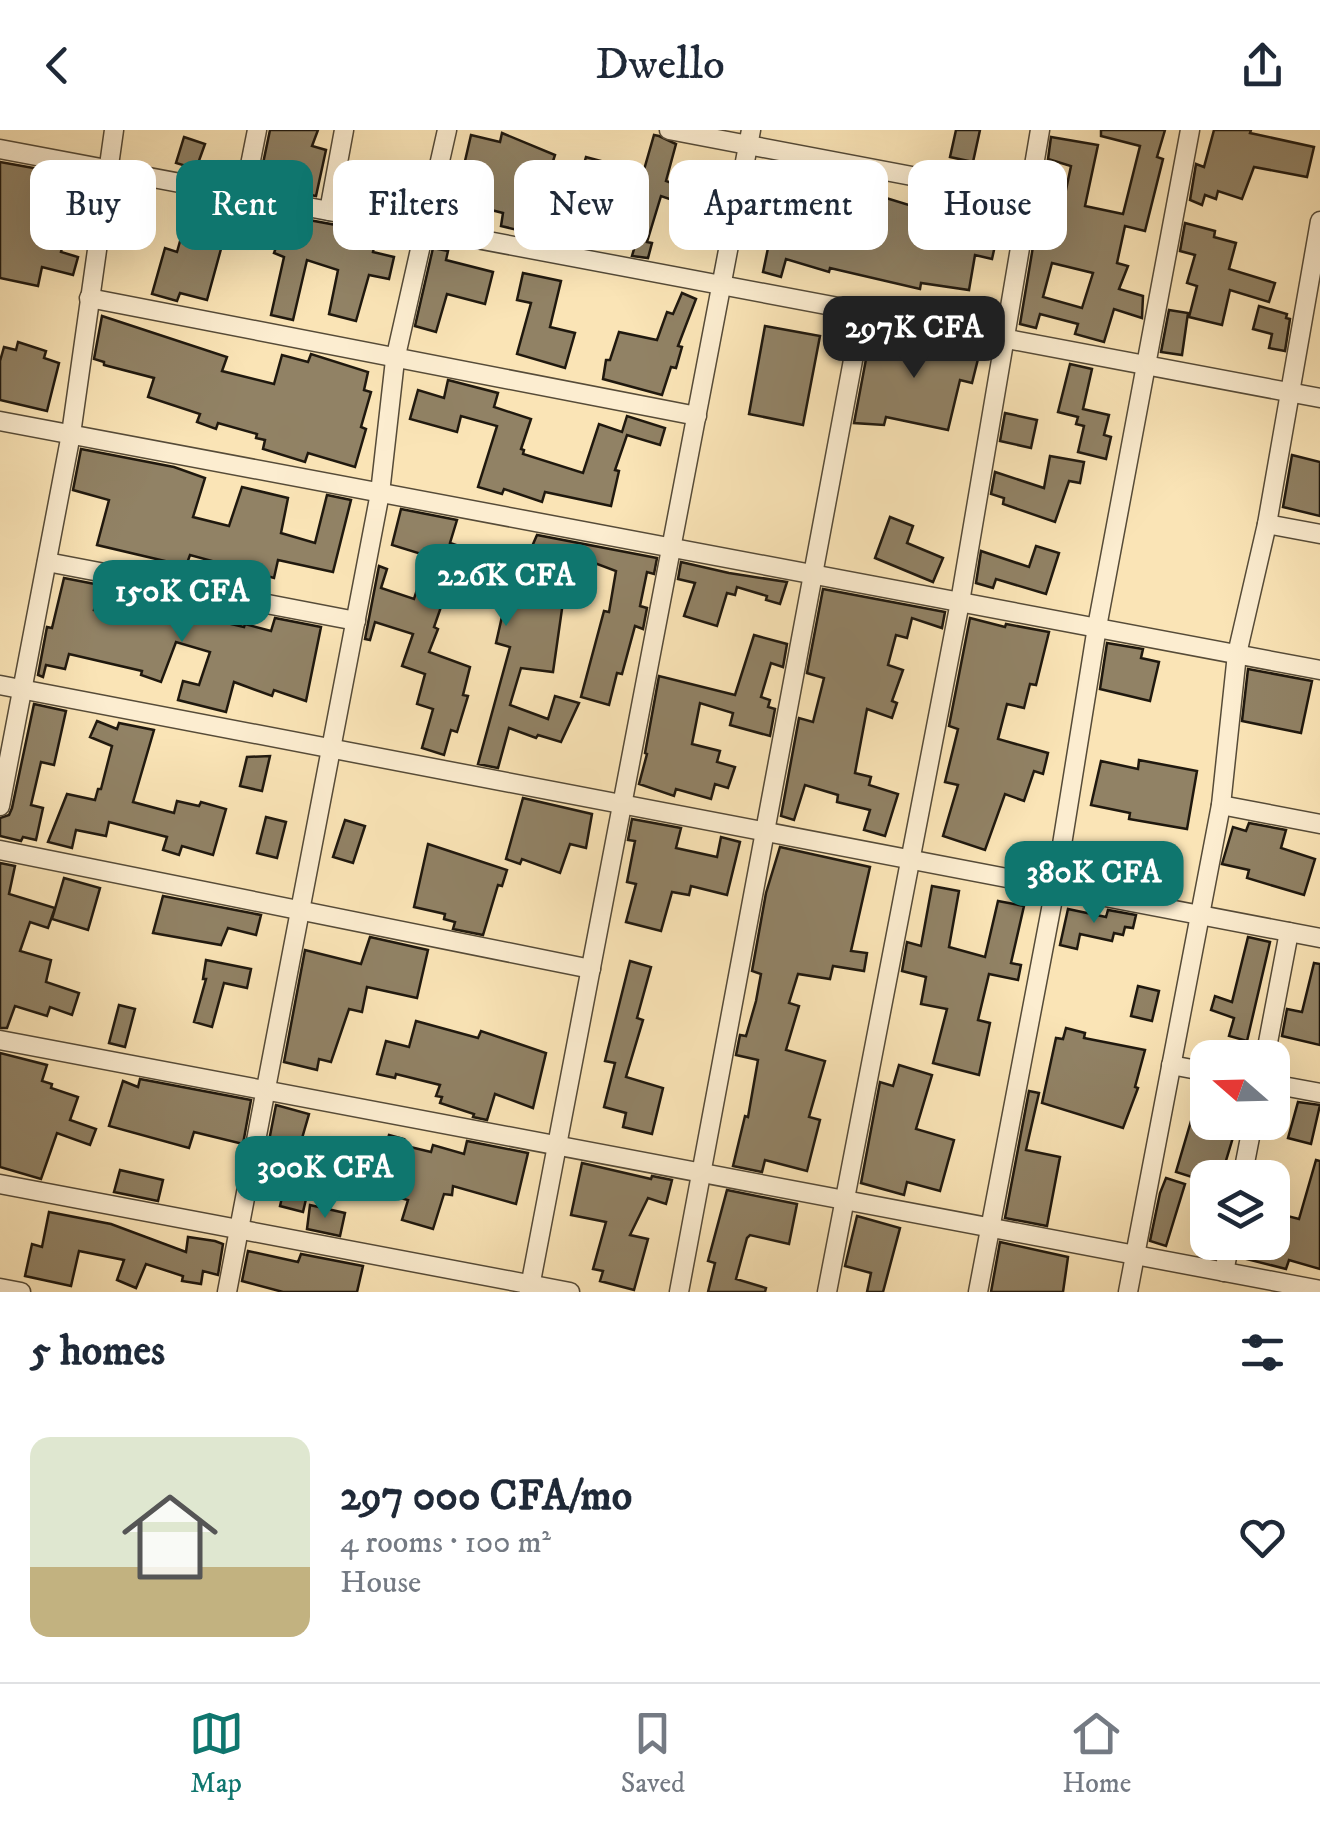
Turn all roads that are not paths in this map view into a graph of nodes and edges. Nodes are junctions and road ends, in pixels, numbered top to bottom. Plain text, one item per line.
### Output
1 (114, 130) edge
2 (257, 130) edge
3 (344, 130) edge
4 (447, 130) edge
5 (669, 130) edge
6 (1040, 130) edge
7 (1190, 130) edge
8 (750, 138) edge
9 (0, 148) edge
10 (64, 160) edge
11 (108, 160) edge
12 (251, 160) edge
13 (440, 160) edge
14 (1035, 160) edge
15 (908, 172) edge
16 (313, 208) edge
17 (329, 211) junction
18 (333, 212) edge
19 (1320, 220) edge
20 (1318, 241) edge
21 (494, 242) edge
22 (95, 250) edge
23 (418, 250) edge
24 (1018, 250) edge
25 (722, 286) junction
26 (88, 298) junction
27 (862, 312) junction
28 (1002, 338) junction
29 (395, 360) junction
30 (1146, 366) junction
31 (1288, 392) junction
32 (1320, 398) edge
33 (696, 416) junction
34 (0, 421) edge
35 (71, 434) junction
36 (380, 493) junction
37 (1266, 524) junction
38 (1320, 534) edge
39 (671, 548) junction
40 (47, 562) junction
41 (813, 575) junction
42 (960, 602) junction
43 (356, 621) junction
44 (1097, 627) junction
45 (1237, 654) junction
46 (1320, 670) edge
47 (0, 685) edge
48 (22, 689) junction
49 (331, 748) junction
50 (622, 804) junction
51 (1221, 805) junction
52 (0, 806) edge
53 (1320, 824) edge
54 (765, 832) junction
55 (0, 850) edge
56 (910, 860) junction
57 (1056, 888) junction
58 (300, 910) junction
59 (1200, 915) junction
60 (1289, 932) junction
61 (1320, 938) edge
62 (591, 968) junction
63 (0, 1040) edge
64 (1268, 1040) edge
65 (1171, 1065) junction
66 (1190, 1069) edge
67 (1290, 1087) edge
68 (266, 1091) junction
69 (1320, 1093) edge
70 (556, 1146) junction
71 (701, 1173) junction
72 (0, 1184) edge
73 (845, 1200) junction
74 (990, 1228) junction
75 (239, 1229) junction
76 (1135, 1256) junction
77 (1226, 1260) edge
78 (1224, 1272) junction
79 (0, 1288) edge
80 (530, 1288) edge
81 (1320, 1290) edge
82 (21, 1292) edge
83 (227, 1292) edge
84 (570, 1292) edge
85 (678, 1292) edge
86 (827, 1292) edge
87 (978, 1292) edge
88 (1128, 1292) edge

1 - 11 street
2 - 12 street
3 - 17 street
4 - 13 street
5 - 8 street
6 - 14 street
7 - 30 street
8 - 15 street
8 - 25 street
9 - 10 street
16 - 17 street
17 - 18 street
19 - 20 street
20 - 31 street
21 - 25 street
22 - 26 street
23 - 29 street
24 - 28 street
25 - 27 street
25 - 33 street
26 - 29 street
26 - 35 street
27 - 28 street
27 - 41 street
28 - 30 street
28 - 42 street
29 - 33 street
29 - 36 street
30 - 31 street
30 - 44 street
31 - 32 street
31 - 37 street
33 - 39 street
34 - 35 street
35 - 36 street
35 - 40 street
36 - 39 street
36 - 43 street
37 - 38 street
37 - 45 street
39 - 41 street
39 - 50 street
40 - 43 street
40 - 48 street
41 - 42 street
41 - 54 street
42 - 44 street
42 - 56 street
43 - 49 street
44 - 45 street
44 - 57 street
45 - 46 street
45 - 51 street
47 - 48 street
48 - 49 street
48 - 52 street
49 - 50 street
49 - 58 street
50 - 54 street
50 - 62 street
51 - 53 street
51 - 59 street
54 - 56 street
54 - 71 street
55 - 58 street
56 - 57 street
56 - 73 street
57 - 59 street
57 - 74 street
58 - 62 street
58 - 68 street
59 - 60 street
59 - 65 street
60 - 61 street
60 - 64 street
62 - 70 street
63 - 68 street
65 - 66 street
65 - 76 street
67 - 69 street
68 - 70 street
68 - 75 street
70 - 71 street
70 - 80 street
71 - 73 street
71 - 85 street
72 - 75 street
73 - 74 street
73 - 86 street
74 - 76 street
74 - 87 street
75 - 80 street
75 - 83 street
76 - 78 street
76 - 88 street
77 - 78 street
78 - 81 street
79 - 82 street
80 - 84 street

